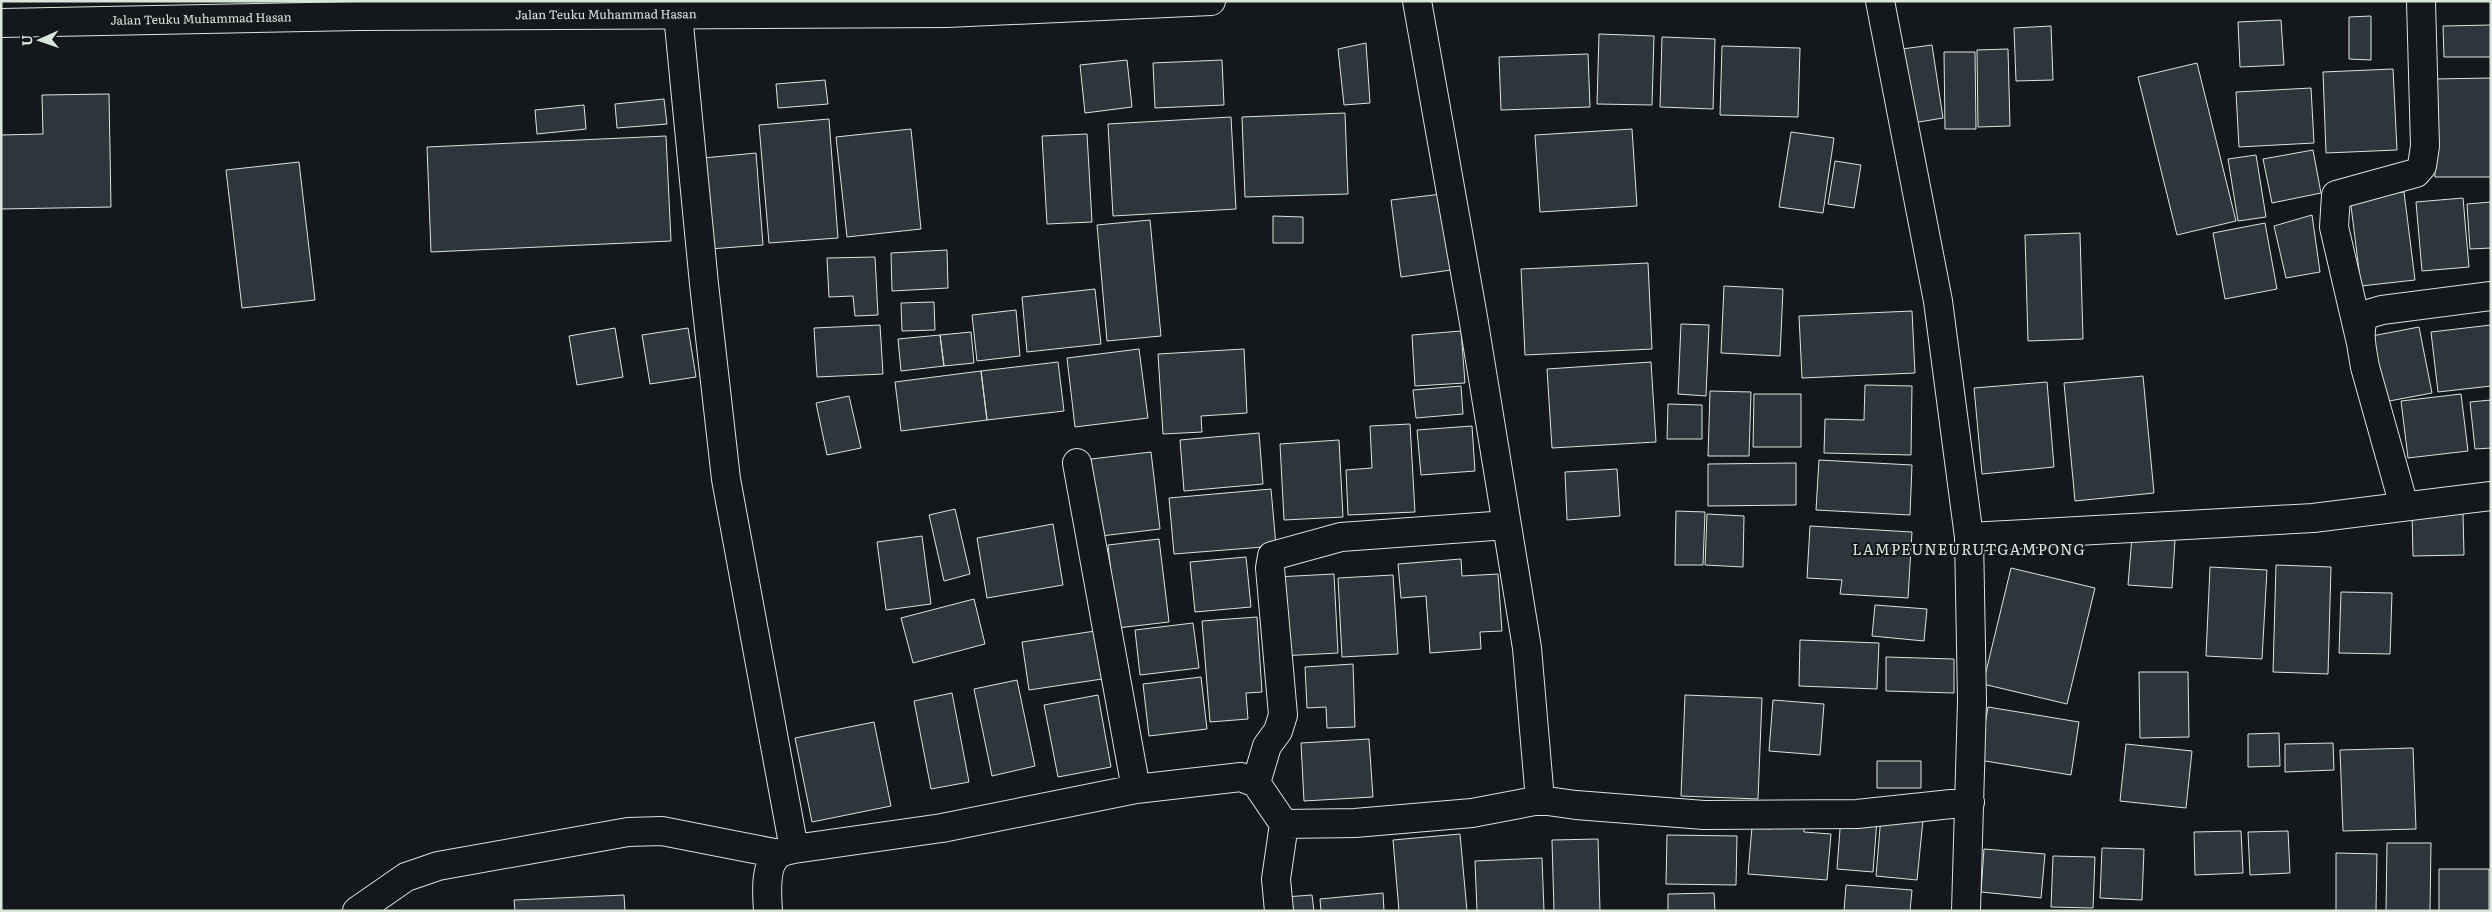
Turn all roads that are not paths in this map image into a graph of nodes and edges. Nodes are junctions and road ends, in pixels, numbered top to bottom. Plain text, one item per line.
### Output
1 (1211, 1) edge
2 (1417, 1) edge
3 (1880, 1) edge
4 (2421, 1) edge
5 (678, 14) junction
6 (1, 23) edge
7 (2491, 296) edge
8 (2361, 343) junction
9 (1077, 463) dead end
10 (2491, 496) edge
11 (2404, 506) junction
12 (1507, 525) junction
13 (1969, 537) junction
14 (1256, 783) junction
15 (1136, 789) junction
16 (1540, 800) junction
17 (1970, 802) junction
18 (1284, 824) junction
19 (787, 851) junction
20 (357, 911) edge
21 (768, 911) edge
22 (1279, 911) edge
23 (1966, 911) edge

1 - 5 main road, Jalan Teuku Muhammad Hasan
2 - 12 main road
3 - 13 main road
4 - 8 main road
5 - 6 main road, Jalan Teuku Muhammad Hasan
5 - 19 main road
7 - 8 main road
8 - 11 main road
9 - 15 main road
10 - 11 main road
11 - 13 main road
12 - 14 main road
12 - 16 main road
13 - 17 main road
14 - 15 main road
14 - 18 main road
15 - 19 main road
16 - 17 main road
16 - 18 main road
17 - 23 main road
18 - 22 main road
19 - 20 main road
19 - 21 main road

